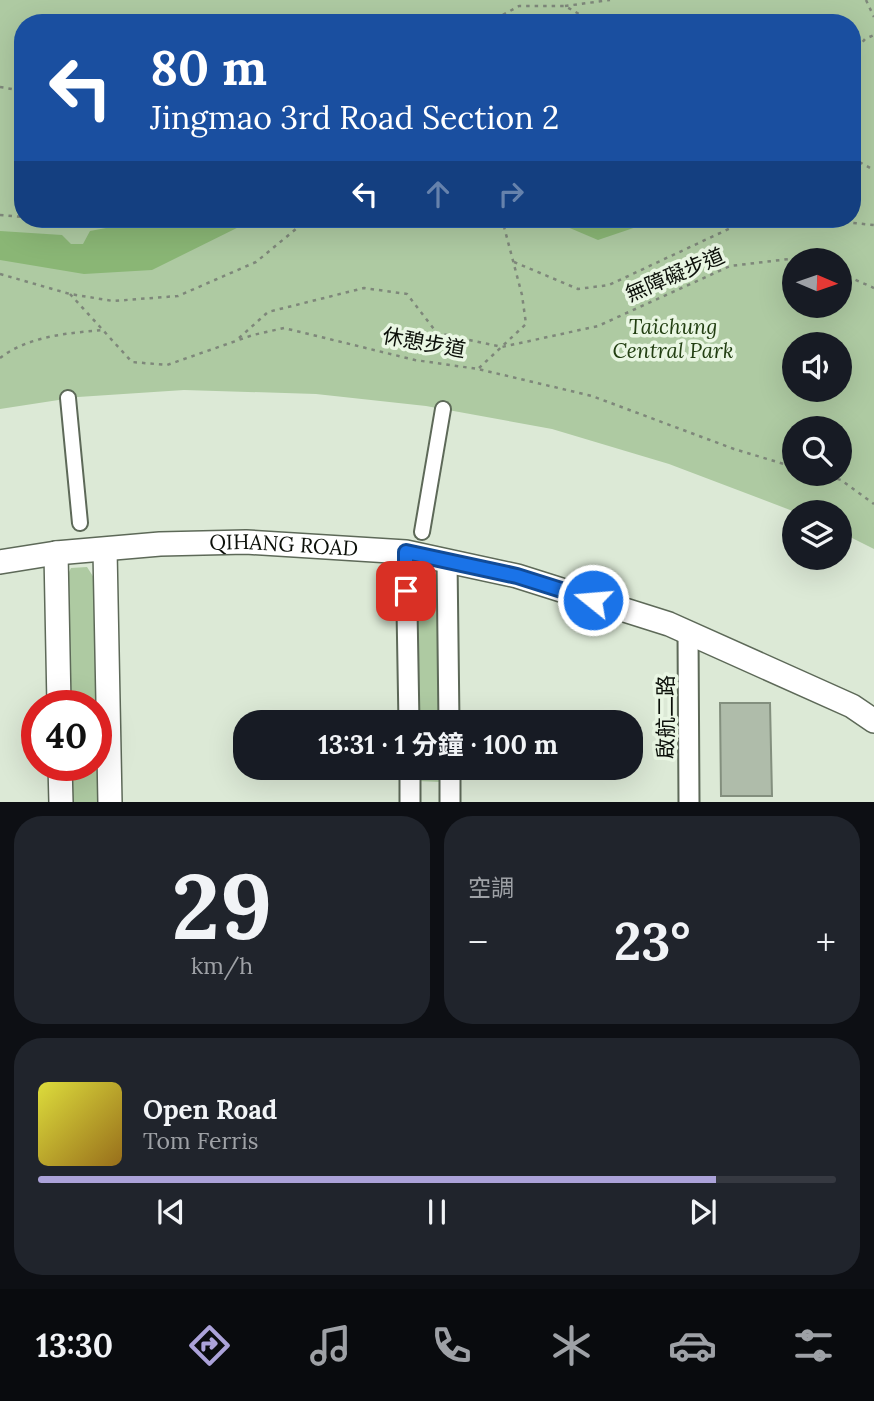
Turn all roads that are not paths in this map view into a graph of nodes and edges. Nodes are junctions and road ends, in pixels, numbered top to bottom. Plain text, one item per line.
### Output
1 (68, 398) dead end
2 (443, 409) dead end
3 (80, 523) dead end
4 (422, 532) dead end
5 (105, 550) junction
6 (406, 552) junction
7 (56, 553) junction
8 (447, 560) junction
9 (0, 562) edge
10 (688, 632) junction
11 (59, 690) edge
12 (409, 710) edge
13 (449, 710) edge
14 (874, 721) edge
15 (410, 780) edge
16 (450, 780) edge
17 (60, 781) edge
18 (61, 802) edge
19 (110, 802) edge
20 (410, 802) edge
21 (450, 802) edge
22 (689, 802) edge

1 - 3 street
2 - 4 street
5 - 6 street, QIHANG ROAD
5 - 7 street, QIHANG ROAD
5 - 19 street
6 - 8 street, QIHANG ROAD
6 - 12 street
7 - 9 street, QIHANG ROAD
7 - 11 street
8 - 10 street, QIHANG ROAD
8 - 13 street
10 - 14 street, QIHANG ROAD
10 - 22 street, 啟航二路
15 - 20 street
16 - 21 street
17 - 18 street

